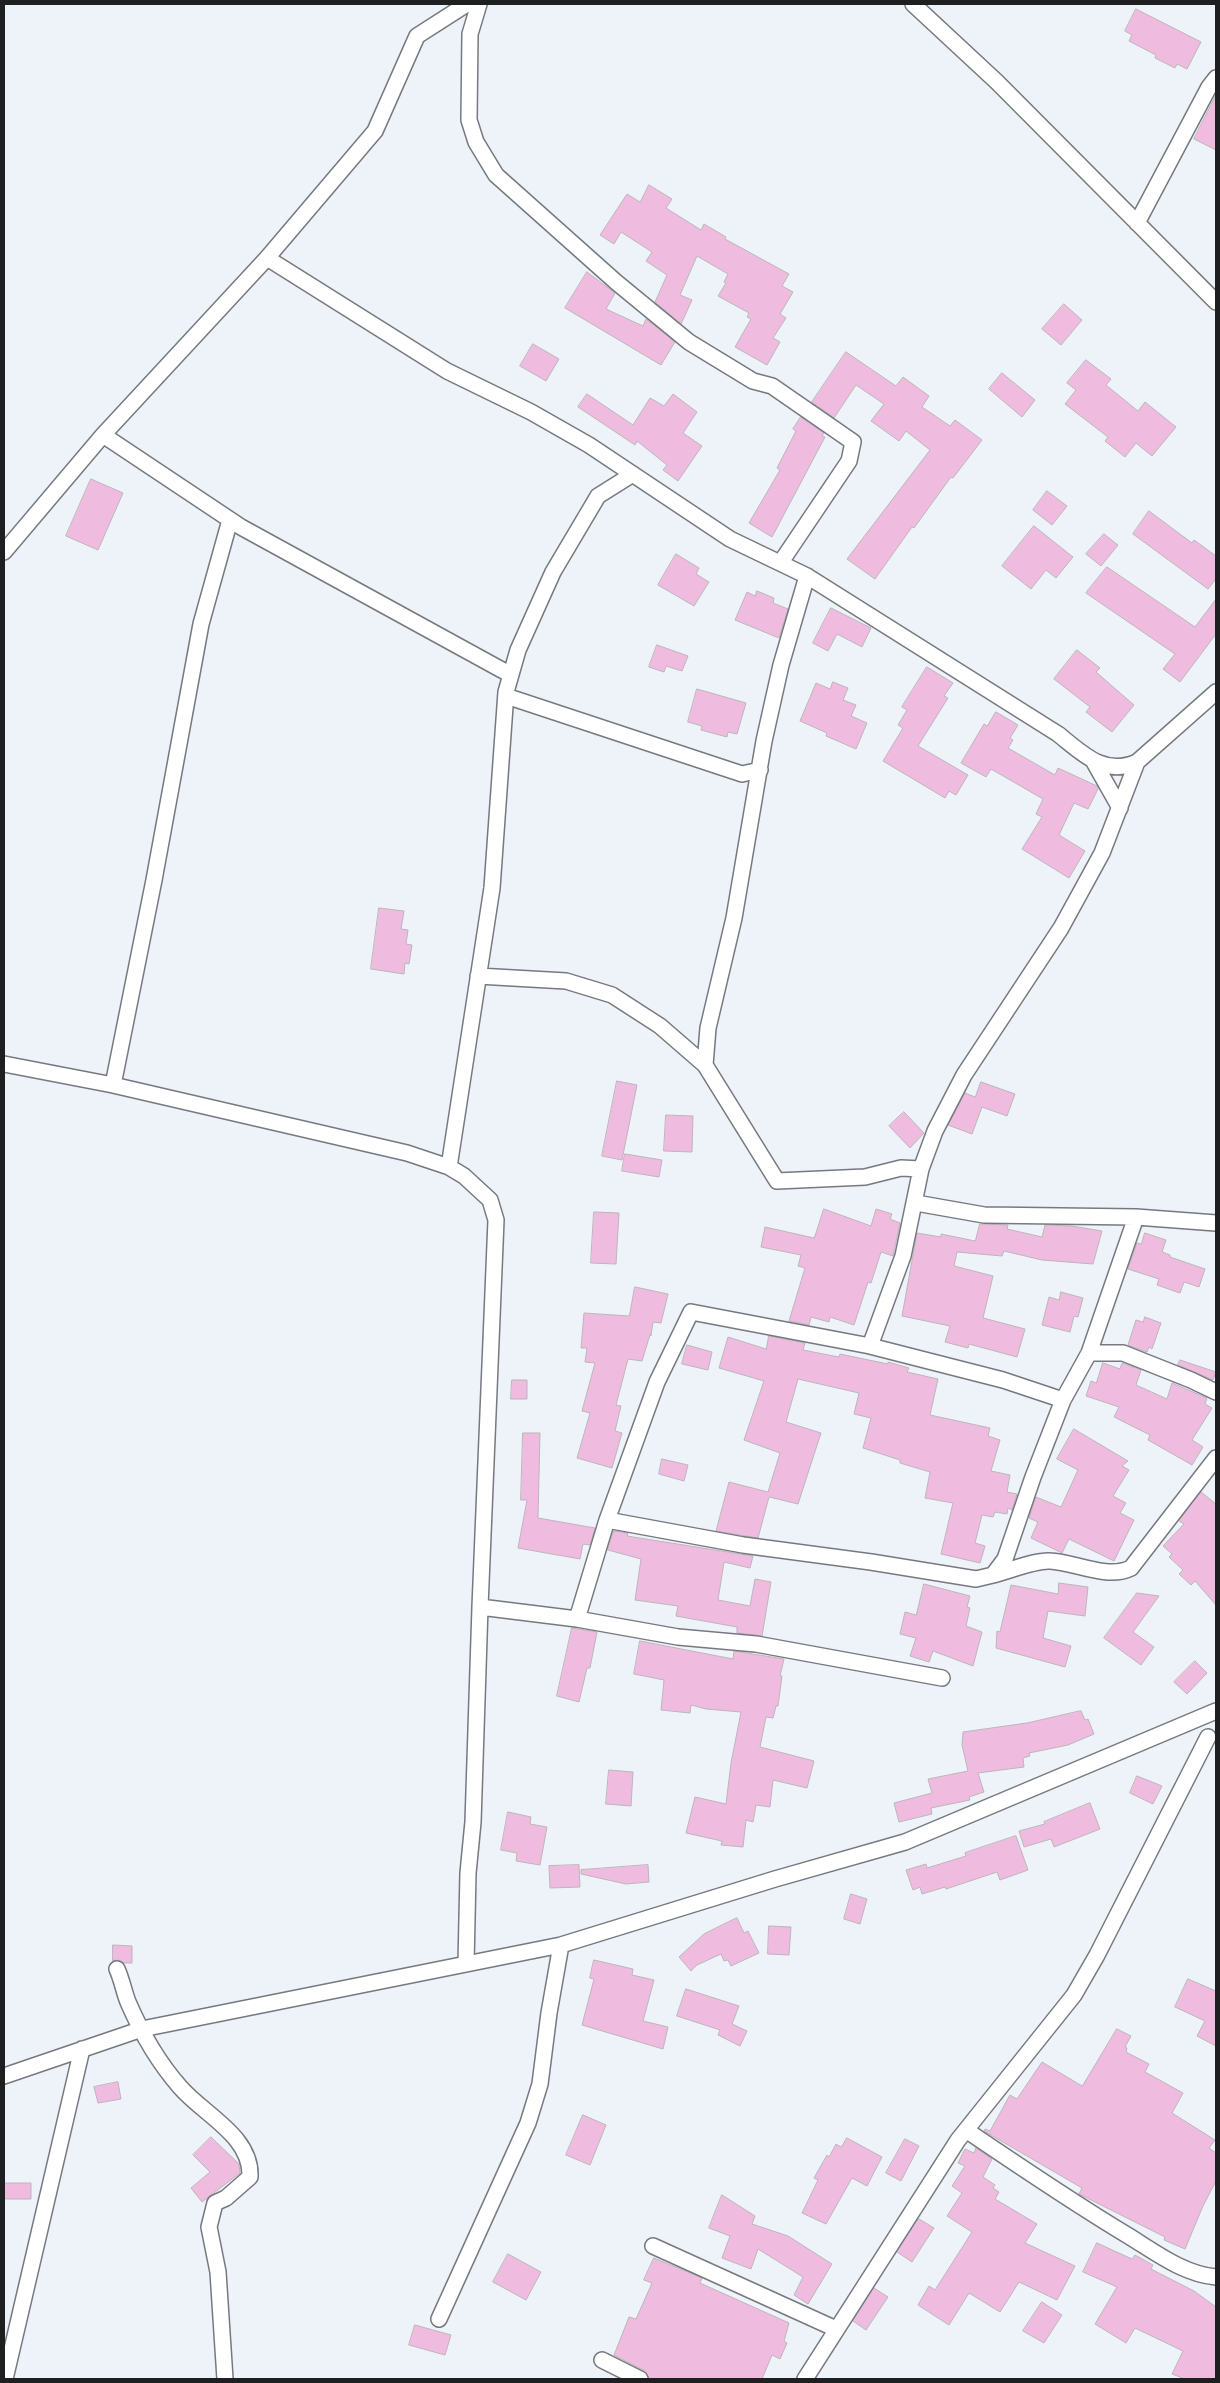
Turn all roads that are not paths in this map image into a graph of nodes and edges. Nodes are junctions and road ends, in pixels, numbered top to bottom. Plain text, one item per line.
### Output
1 (467, 4) edge
2 (479, 4) edge
3 (913, 4) edge
4 (1216, 78) edge
5 (1137, 222) junction
6 (267, 258) junction
7 (1216, 302) edge
8 (102, 435) junction
9 (633, 474) junction
10 (230, 520) junction
11 (4, 552) edge
12 (781, 562) junction
13 (807, 576) junction
14 (511, 675) junction
15 (1216, 692) edge
16 (506, 696) junction
17 (1094, 762) junction
18 (1137, 762) junction
19 (760, 770) junction
20 (1120, 808) junction
21 (478, 976) junction
22 (4, 1064) edge
23 (704, 1065) junction
24 (113, 1085) junction
25 (449, 1167) junction
26 (921, 1169) junction
27 (916, 1203) junction
28 (1136, 1218) junction
29 (1216, 1223) edge
30 (870, 1346) junction
31 (1089, 1353) junction
32 (1216, 1392) edge
33 (1063, 1400) junction
34 (1216, 1458) edge
35 (607, 1520) junction
36 (993, 1575) junction
37 (480, 1607) junction
38 (577, 1620) junction
39 (942, 1678) dead end
40 (1216, 1711) edge
41 (1181, 1726) junction
42 (1212, 1739) edge
43 (561, 1945) junction
44 (466, 1964) junction
45 (117, 1969) dead end
46 (142, 2029) junction
47 (82, 2049) junction
48 (4, 2076) edge
49 (966, 2130) junction
50 (653, 2246) dead end
51 (1216, 2277) edge
52 (439, 2319) dead end
53 (836, 2329) junction
54 (602, 2360) dead end
55 (5, 2379) edge
56 (225, 2379) edge
57 (640, 2379) edge
58 (805, 2379) edge

1 - 6 street
2 - 12 street
3 - 5 street
4 - 5 street
5 - 7 street
6 - 8 street
6 - 9 street
8 - 10 street
8 - 11 street
9 - 12 street
9 - 14 street
10 - 14 street
10 - 24 street
12 - 13 street
13 - 17 street
13 - 19 street
14 - 16 street
15 - 18 street
16 - 19 street
16 - 21 street
17 - 18 street
17 - 20 street
18 - 20 street
19 - 23 street
20 - 26 street
21 - 23 street
21 - 25 street
22 - 24 street
23 - 26 street
24 - 25 street
25 - 37 street
26 - 27 street
27 - 28 street
27 - 30 street
28 - 29 street
28 - 31 street
30 - 33 street
30 - 35 street
31 - 32 street
31 - 33 street
33 - 36 street
34 - 36 street
35 - 36 street
35 - 38 street
37 - 38 street
37 - 44 street
38 - 39 street
40 - 41 street
41 - 42 street
41 - 43 street
42 - 49 street
43 - 44 street
43 - 52 street
44 - 46 street
45 - 46 street
46 - 47 street
46 - 56 street
47 - 48 street
47 - 55 street
49 - 51 street
49 - 53 street
50 - 53 street
53 - 58 street
54 - 57 street

